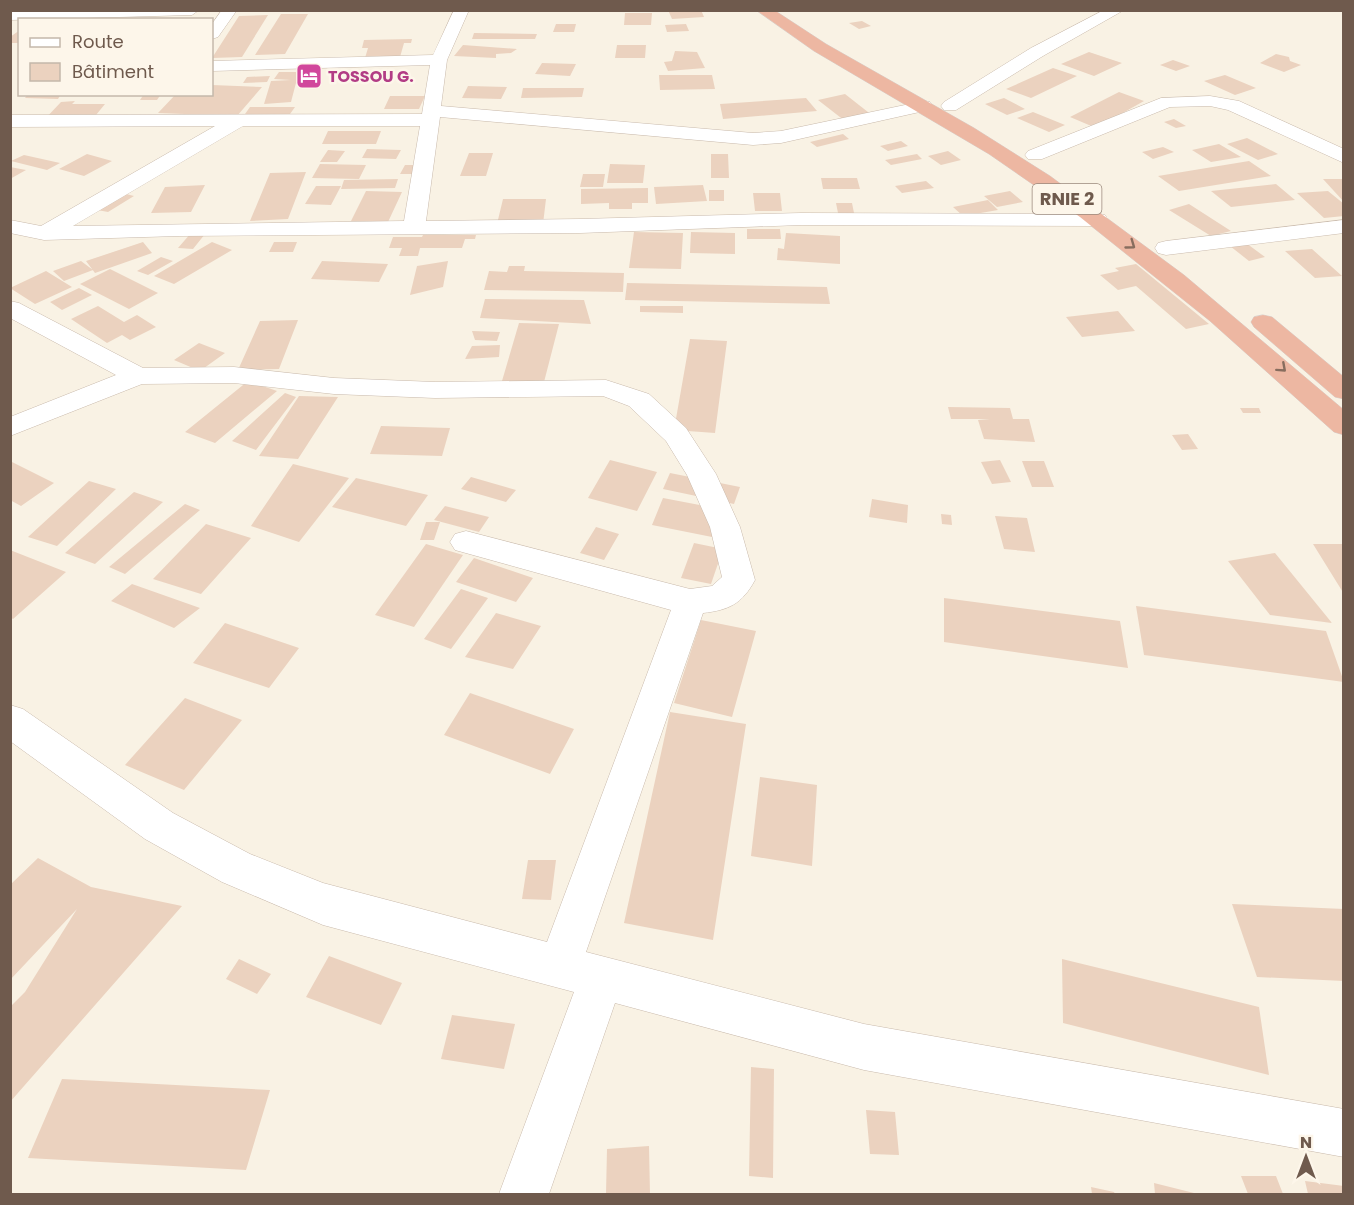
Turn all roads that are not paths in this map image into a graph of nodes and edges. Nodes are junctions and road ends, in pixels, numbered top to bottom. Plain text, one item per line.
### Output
1 (192, 10) edge
2 (230, 10) edge
3 (462, 10) edge
4 (763, 10) edge
5 (788, 10) edge
6 (1117, 10) edge
7 (10, 15) edge
8 (213, 33) edge
9 (439, 60) junction
10 (213, 66) edge
11 (158, 103) dead end
12 (924, 106) junction
13 (950, 106) junction
14 (430, 115) junction
15 (239, 120) junction
16 (10, 121) edge
17 (145, 121) junction
18 (1035, 154) junction
19 (1344, 157) edge
20 (1097, 220) junction
21 (10, 226) edge
22 (1344, 226) edge
23 (414, 227) junction
24 (44, 233) junction
25 (10, 245) edge
26 (1166, 248) junction
27 (1193, 268) dead end
28 (10, 308) edge
29 (1247, 308) dead end
30 (138, 376) junction
31 (1344, 391) edge
32 (1344, 426) edge
33 (10, 427) edge
34 (466, 542) dead end
35 (690, 602) junction
36 (10, 720) edge
37 (580, 974) junction
38 (1344, 1133) edge
39 (524, 1194) edge

1 - 7 street
2 - 8 street
3 - 9 street
4 - 12 highway, RNIE 2 / RNIE 2
5 - 13 highway, RNIE 2 / RNIE 2
6 - 13 street
9 - 10 street
9 - 14 street
11 - 17 street
12 - 14 street
12 - 20 highway, RNIE 2 / RNIE 2
13 - 18 highway, RNIE 2 / RNIE 2
14 - 15 street
14 - 23 street
15 - 17 street
15 - 24 street
16 - 17 street
18 - 19 street
18 - 26 highway, RNIE 2 / RNIE 2
20 - 23 street
20 -> 32 highway, RNIE 2 / RNIE 2
21 - 24 street
22 - 26 street
23 - 24 street
24 - 25 street
26 - 27 highway, RNIE 2 / RNIE 2
28 - 30 street
29 - 31 highway
30 - 33 street
30 - 35 street
34 - 35 street
35 - 37 street
36 - 37 street
37 - 38 street
37 - 39 street

